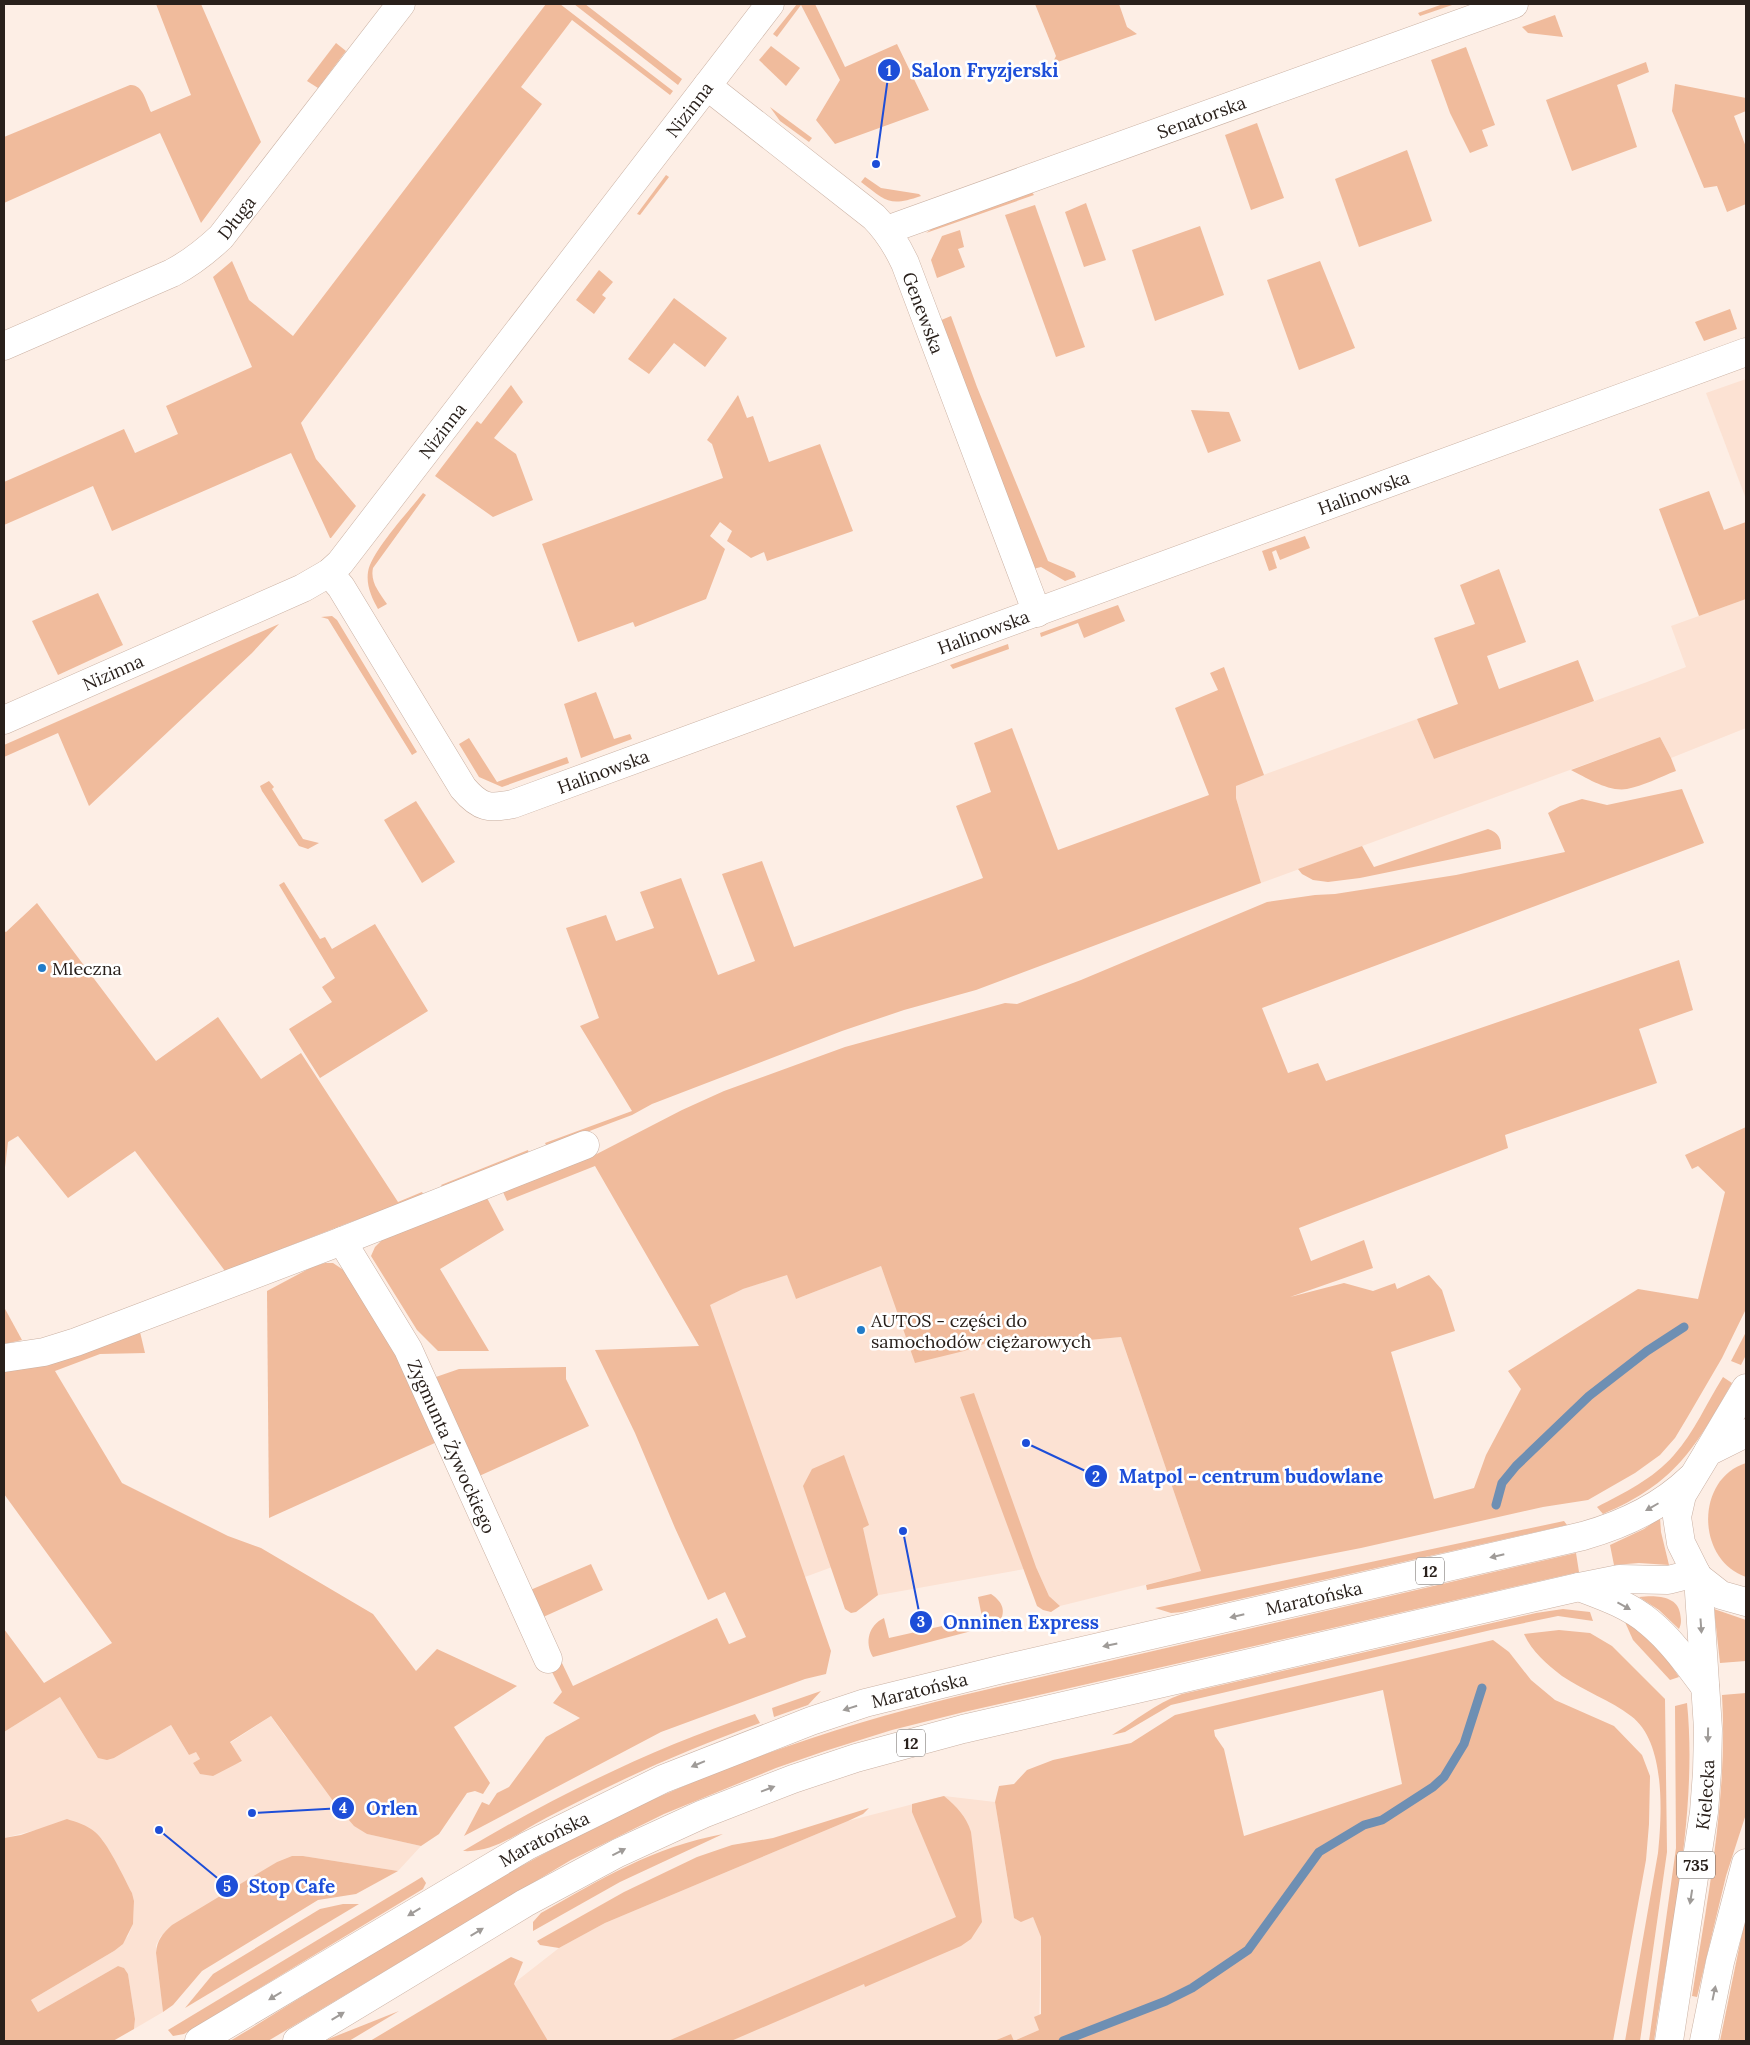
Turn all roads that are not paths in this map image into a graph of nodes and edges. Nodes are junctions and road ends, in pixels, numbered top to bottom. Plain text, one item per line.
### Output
1 (400, 4) edge
2 (770, 4) edge
3 (1514, 4) edge
4 (707, 86) junction
5 (886, 230) junction
6 (4, 346) edge
7 (1746, 352) edge
8 (329, 573) junction
9 (1037, 613) junction
10 (4, 720) edge
11 (585, 1145) dead end
12 (342, 1242) junction
13 (4, 1358) edge
14 (1746, 1388) edge
15 (1746, 1433) edge
16 (1708, 1452) junction
17 (1691, 1478) junction
18 (1697, 1575) junction
19 (1579, 1586) junction
20 (1746, 1602) edge
21 (548, 1659) dead end
22 (1705, 1687) junction
23 (1746, 1863) edge
24 (199, 2041) edge
25 (297, 2041) edge
26 (1669, 2041) edge
27 (1704, 2041) edge

1 - 6 street, Długa
2 - 4 street, Nizinna
3 - 5 street, Senatorska
4 - 5 street, Genewska
4 - 8 street, Nizinna
5 - 9 street, Genewska
7 - 9 street, Halinowska
8 - 9 street, Halinowska
8 - 10 street, Nizinna
11 - 12 street
12 - 13 street
12 - 21 street, Zygmunta Żywockiego
14 - 16 street
15 - 16 street
16 - 17 street, 12
17 - 18 street, 735
17 -> 24 street, Maratońska / 12
18 - 19 street, 12
18 - 20 street
18 -> 22 street, Kielecka / 735
19 -> 22 street
25 -> 19 street, 12
22 -> 26 street, Kielecka / 735
27 -> 23 street, 735

